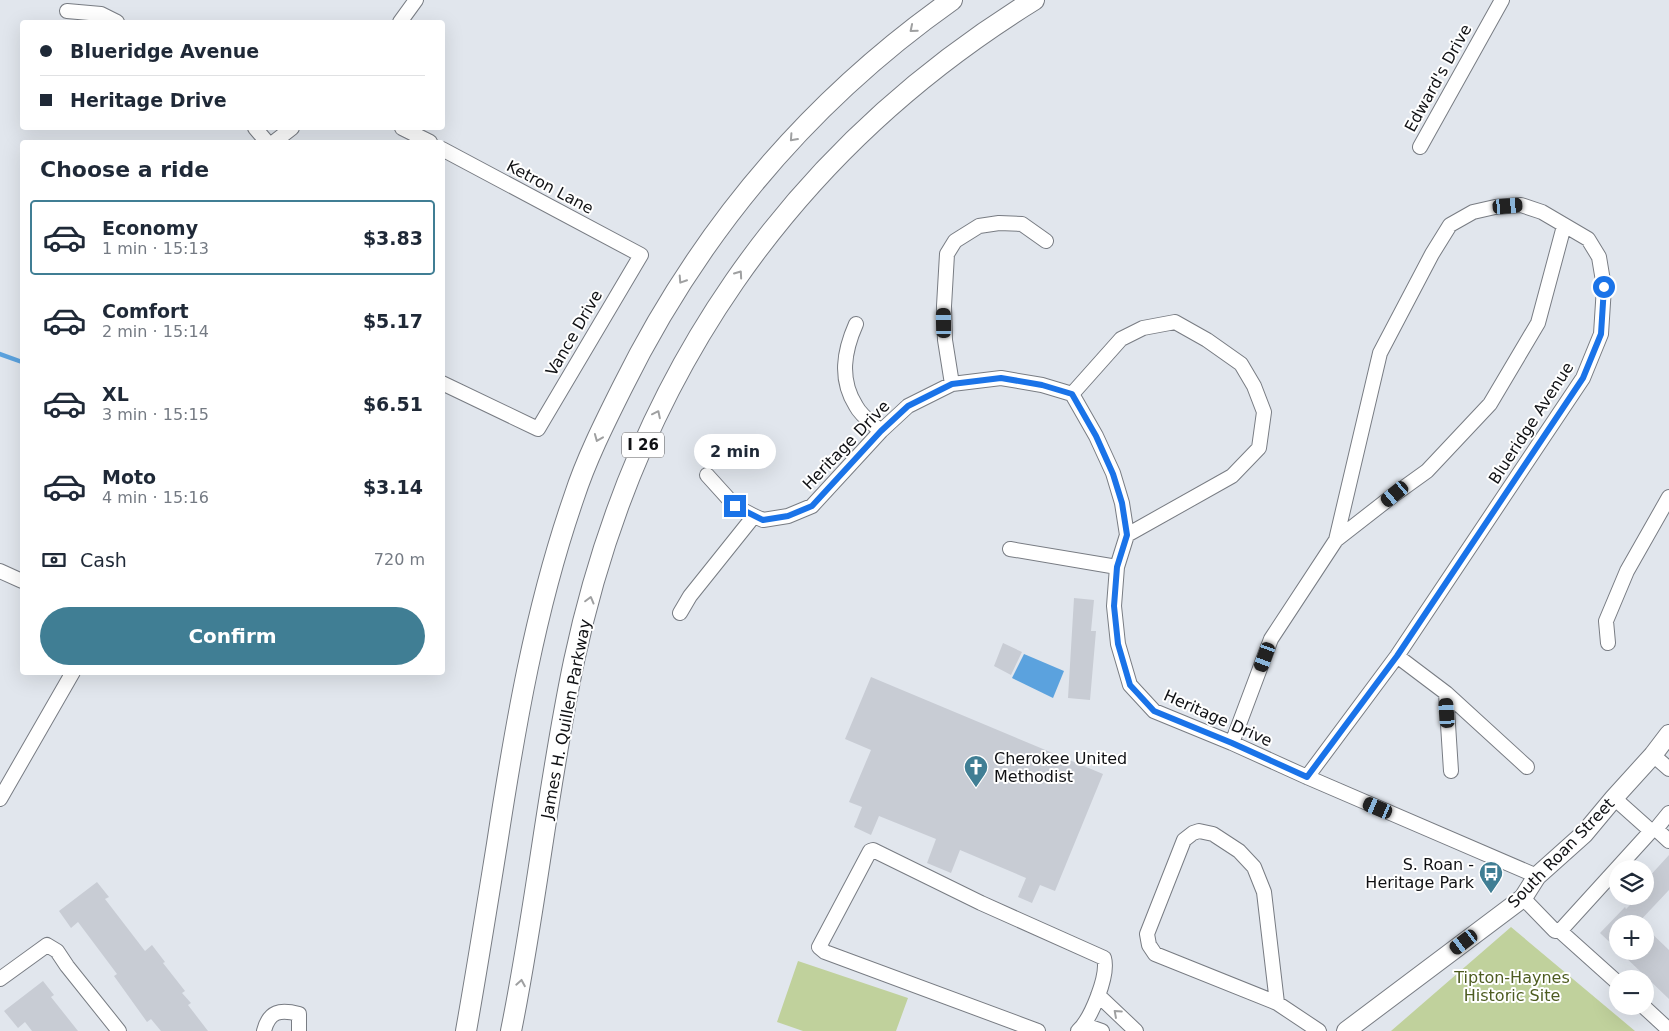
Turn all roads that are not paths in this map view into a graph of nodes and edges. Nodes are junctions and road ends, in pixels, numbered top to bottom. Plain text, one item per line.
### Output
1 (416, 0) edge
2 (952, 0) edge
3 (1034, 0) edge
4 (1502, 0) edge
5 (67, 11) dead end
6 (113, 20) edge
7 (401, 20) edge
8 (258, 130) edge
9 (289, 130) edge
10 (406, 130) edge
11 (265, 140) edge
12 (277, 140) edge
13 (426, 140) edge
14 (1420, 147) dead end
15 (445, 151) edge
16 (1564, 226) junction
17 (1046, 241) dead end
18 (641, 255) joint
19 (856, 324) dead end
20 (445, 384) edge
21 (952, 384) junction
22 (1072, 394) junction
23 (881, 431) junction
24 (707, 476) dead end
25 (1669, 497) edge
26 (754, 516) junction
27 (1127, 535) junction
28 (1336, 540) junction
29 (1010, 549) dead end
30 (1117, 567) junction
31 (0, 571) edge
32 (20, 580) edge
33 (680, 613) dead end
34 (1608, 644) dead end
35 (1397, 656) junction
36 (71, 675) edge
37 (1446, 693) junction
38 (1669, 734) edge
39 (1232, 743) junction
40 (1653, 755) junction
41 (1527, 767) dead end
42 (1669, 769) edge
43 (1451, 771) dead end
44 (1307, 777) junction
45 (1614, 798) junction
46 (0, 799) edge
47 (1669, 813) edge
48 (1654, 830) junction
49 (1669, 841) edge
50 (1537, 876) junction
51 (1522, 898) junction
52 (1560, 931) junction
53 (1609, 975) edge
54 (0, 979) edge
55 (1098, 995) junction
56 (1277, 1003) junction
57 (1653, 1015) edge
58 (1082, 1028) edge
59 (1669, 1030) edge
60 (119, 1031) edge
61 (264, 1031) edge
62 (299, 1031) edge
63 (466, 1031) edge
64 (511, 1031) edge
65 (1038, 1031) edge
66 (1102, 1031) edge
67 (1136, 1031) edge
68 (1319, 1031) edge
69 (1346, 1031) edge

1 - 7 street
2 -> 63 highway, I 26
64 -> 3 highway, James H. Quillen Parkway / I 26
4 - 14 street, Edward's Drive
5 - 6 street
8 - 11 street
9 - 12 street
10 - 13 street
15 - 18 street, Ketron Lane
16 - 28 street
16 - 28 street, Blueridge Avenue
16 - 35 street, Blueridge Avenue
17 - 21 street
18 - 20 street, Vance Drive
19 - 23 street
21 - 22 street, Heritage Drive
21 - 23 street, Heritage Drive
22 - 27 street, Heritage Drive
22 - 27 street
23 - 26 street, Heritage Drive
24 - 26 street, Heritage Drive
25 - 34 street
26 - 33 street
27 - 30 street, Heritage Drive
28 - 39 street, Blueridge Avenue
29 - 30 street
30 - 39 street, Heritage Drive
31 - 32 street
35 - 37 street
35 - 44 street, Blueridge Avenue
36 - 46 street
37 - 41 street
37 - 43 street
38 - 40 main road, South Roan Street
39 - 44 street, Heritage Drive
40 - 42 street
40 - 45 main road, South Roan Street
44 - 50 street, Heritage Drive
45 - 48 street
45 - 50 main road, South Roan Street
47 - 48 street
48 - 49 street
48 - 52 street
50 - 51 main road, South Roan Street
51 - 52 street
51 - 69 main road, South Roan Street
52 - 53 street
54 - 60 street
55 - 58 street
55 - 65 street
67 -> 55 street
56 - 56 street
56 - 68 street
57 - 59 street
58 - 66 street
61 - 62 street

